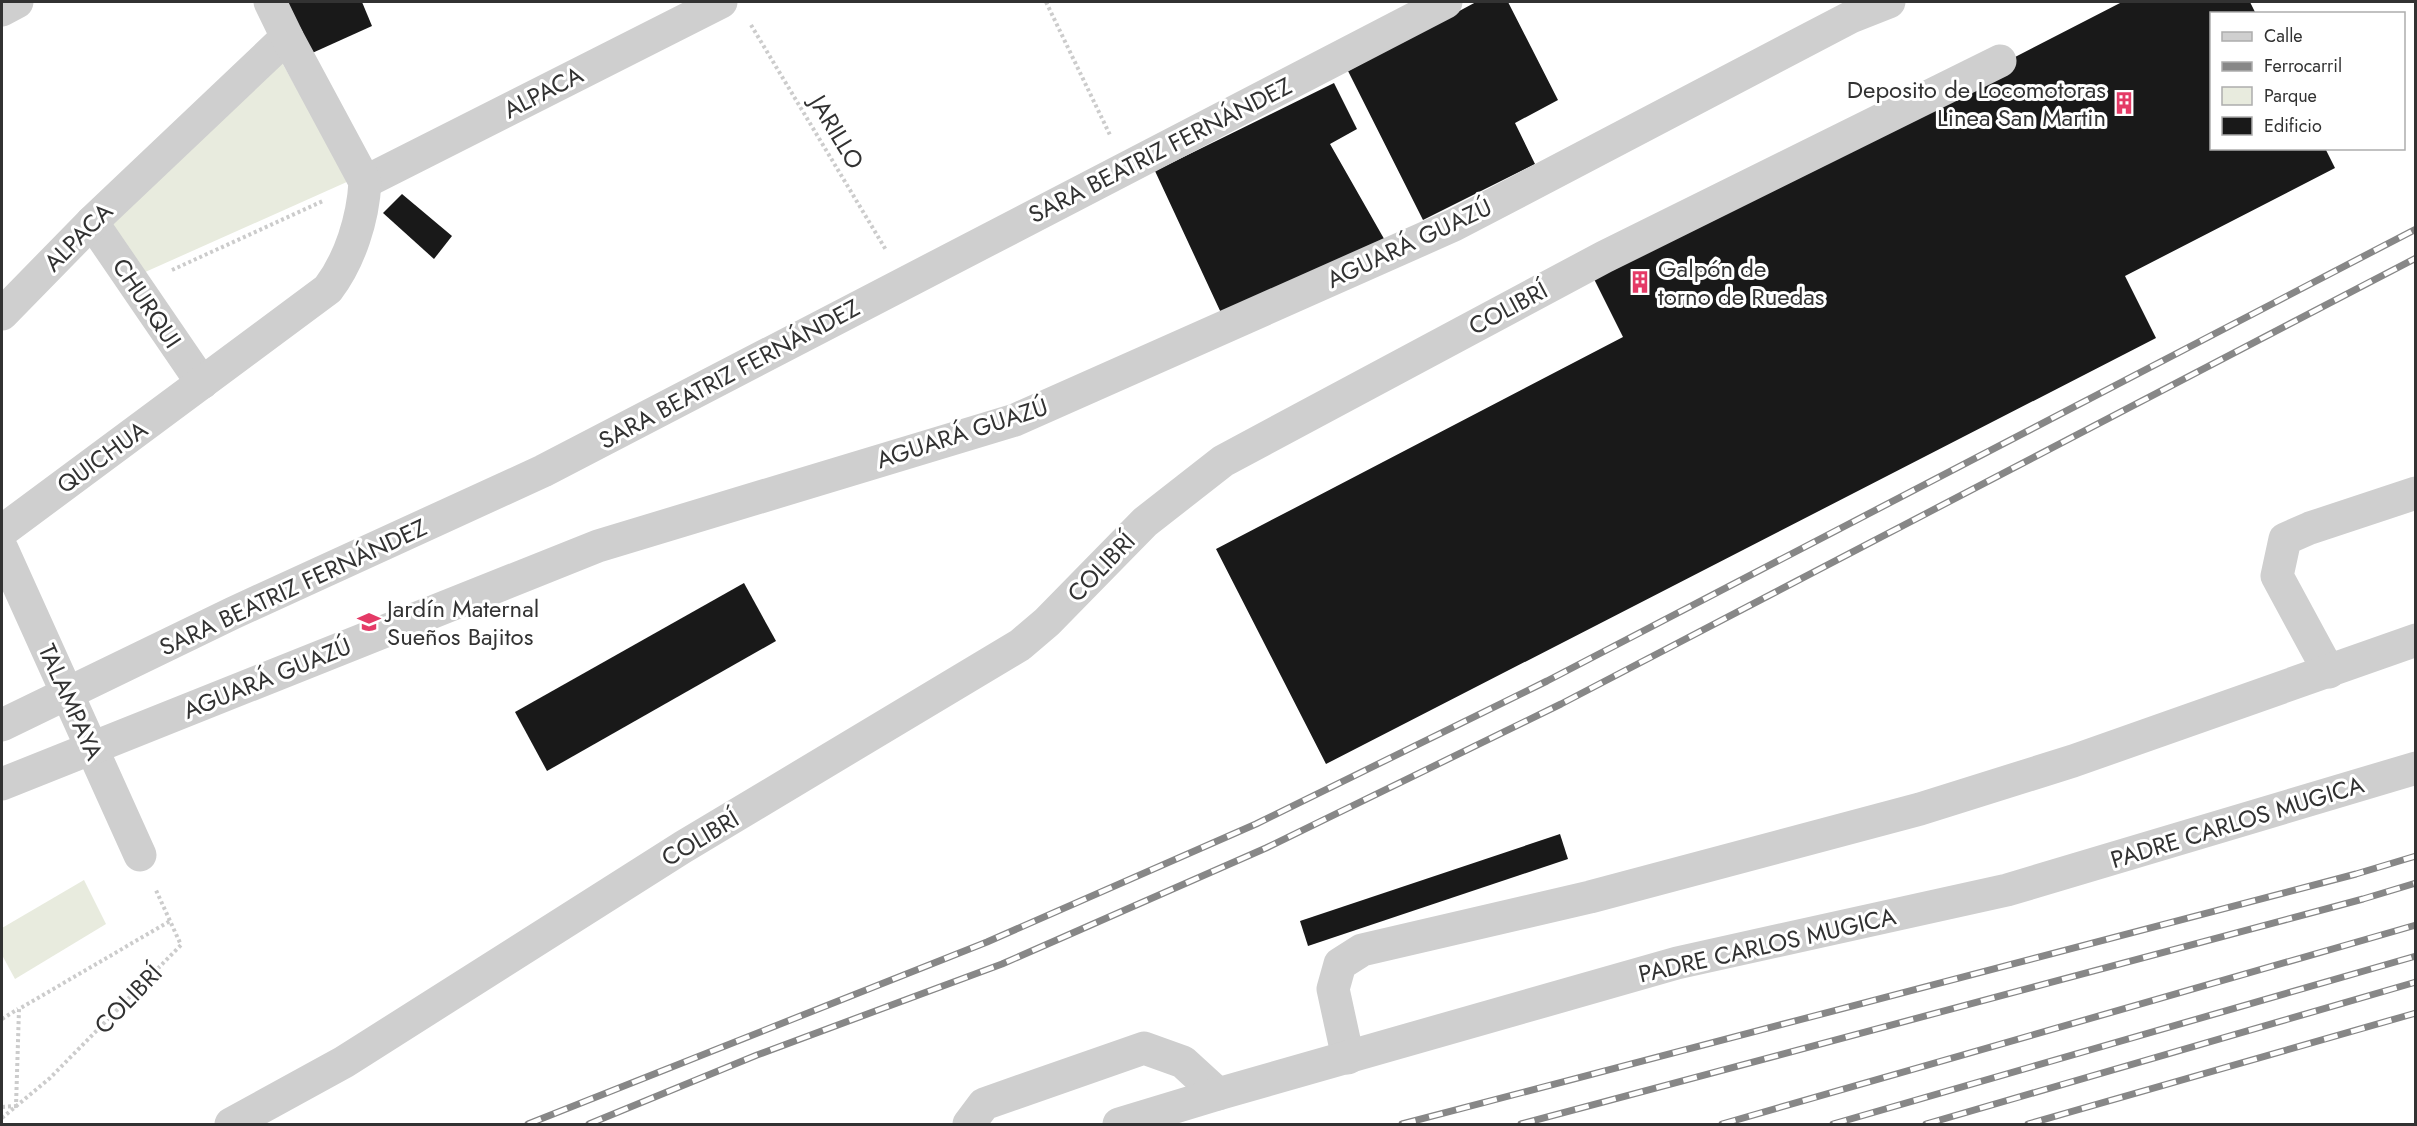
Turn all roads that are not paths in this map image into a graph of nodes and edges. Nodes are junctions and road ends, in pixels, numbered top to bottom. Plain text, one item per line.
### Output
1 (17, 2) edge
2 (270, 2) edge
3 (721, 2) edge
4 (1446, 2) edge
5 (1889, 2) edge
6 (2, 10) edge
7 (286, 37) junction
8 (2000, 61) dead end
9 (365, 182) junction
10 (92, 222) junction
11 (2, 314) edge
12 (202, 383) junction
13 (2415, 493) edge
14 (2, 531) edge
15 (2, 549) edge
16 (2415, 640) edge
17 (2329, 672) junction
18 (67, 694) junction
19 (2, 725) edge
20 (91, 748) junction
21 (2415, 768) edge
22 (2, 784) edge
23 (140, 855) road end
24 (1348, 1058) junction
25 (1218, 1094) junction
26 (231, 1125) edge
27 (969, 1125) edge
28 (1119, 1125) edge

1 - 6 street
2 - 7 street
3 - 9 street, ALPACA
4 - 18 street, SARA BEATRIZ FERNÁNDEZ
5 - 20 street, AGUARÁ GUAZÚ
7 - 9 street
7 - 10 street, ALPACA
8 - 26 street, COLIBRÍ
9 - 12 street, QUICHUA
10 - 11 street, ALPACA
10 - 12 street, CHURQUI
12 - 14 street, QUICHUA
13 - 17 street
15 - 18 street, TALAMPAYA
16 - 17 street
17 - 24 street
18 - 19 street, SARA BEATRIZ FERNÁNDEZ
18 - 20 street, TALAMPAYA
20 - 22 street, AGUARÁ GUAZÚ
20 - 23 street, TALAMPAYA
21 - 24 street, PADRE CARLOS MUGICA
24 - 25 street, PADRE CARLOS MUGICA
25 - 27 street
25 - 28 street, PADRE CARLOS MUGICA

